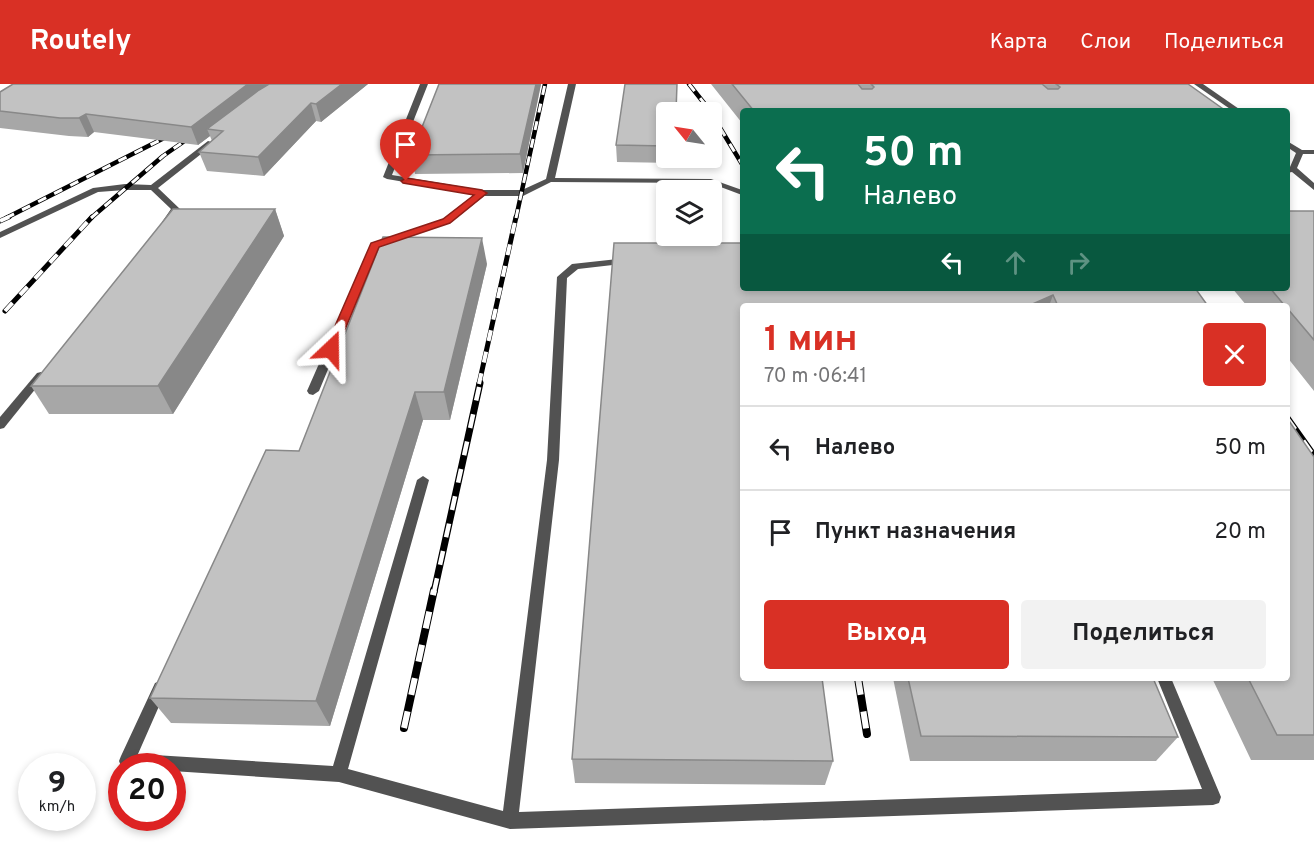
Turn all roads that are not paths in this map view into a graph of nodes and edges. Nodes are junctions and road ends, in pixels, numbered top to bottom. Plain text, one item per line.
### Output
1 (424, 84) edge
2 (572, 84) edge
3 (1198, 84) edge
4 (1234, 108) edge
5 (216, 139) edge
6 (1290, 145) edge
7 (1300, 152) junction
8 (1314, 152) edge
9 (1290, 170) edge
10 (550, 180) junction
11 (1314, 187) edge
12 (153, 188) junction
13 (482, 193) junction
14 (740, 193) edge
15 (161, 227) edge
16 (0, 235) edge
17 (634, 261) edge
18 (44, 371) edge
19 (313, 391) dead end
20 (0, 425) edge
21 (423, 480) dead end
22 (166, 674) edge
23 (1165, 681) edge
24 (339, 774) junction
25 (510, 822) junction

1 - 13 lane
2 - 10 lane
3 - 4 lane
5 - 12 lane
6 - 7 lane
7 - 8 lane
7 - 9 lane
9 - 11 lane
10 - 13 lane
10 - 14 lane
12 - 15 lane
12 - 16 lane
13 - 19 lane
17 - 25 lane
18 - 20 lane
21 - 24 lane
22 - 24 lane
23 - 25 lane
24 - 25 lane

